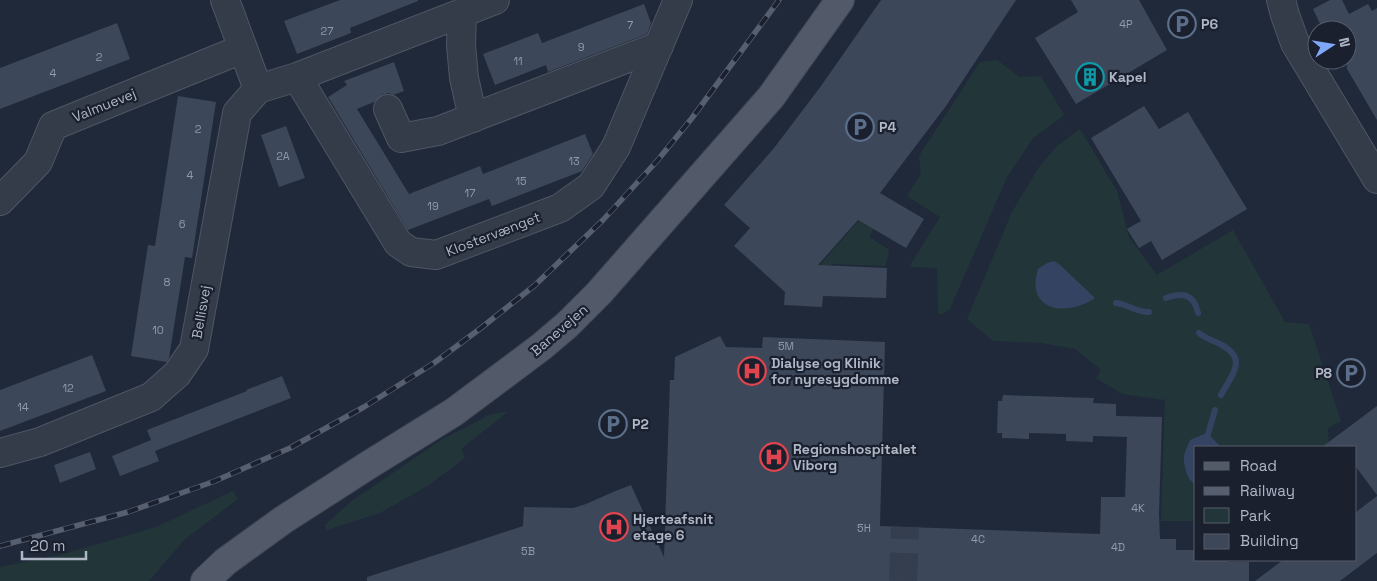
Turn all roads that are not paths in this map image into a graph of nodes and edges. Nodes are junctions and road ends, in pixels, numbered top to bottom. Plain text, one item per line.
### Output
1 (225, 0) edge
2 (495, 0) edge
3 (678, 0) edge
4 (840, 0) edge
5 (1281, 0) edge
6 (462, 13) junction
7 (659, 46) junction
8 (242, 49) junction
9 (297, 77) junction
10 (258, 89) junction
11 (388, 109) dead end
12 (473, 118) junction
13 (1377, 179) edge
14 (0, 202) edge
15 (0, 453) edge
16 (205, 581) edge

1 - 8 street
2 - 6 street
3 - 7 street, Klostervænget
4 - 16 main road, Banevejen
5 - 13 street
6 - 9 street
6 - 12 street
7 - 9 street, Klostervænget
7 - 12 street
8 - 10 street
8 - 14 street, Valmuevej
9 - 10 street
10 - 15 street, Bellisvej
11 - 12 street

